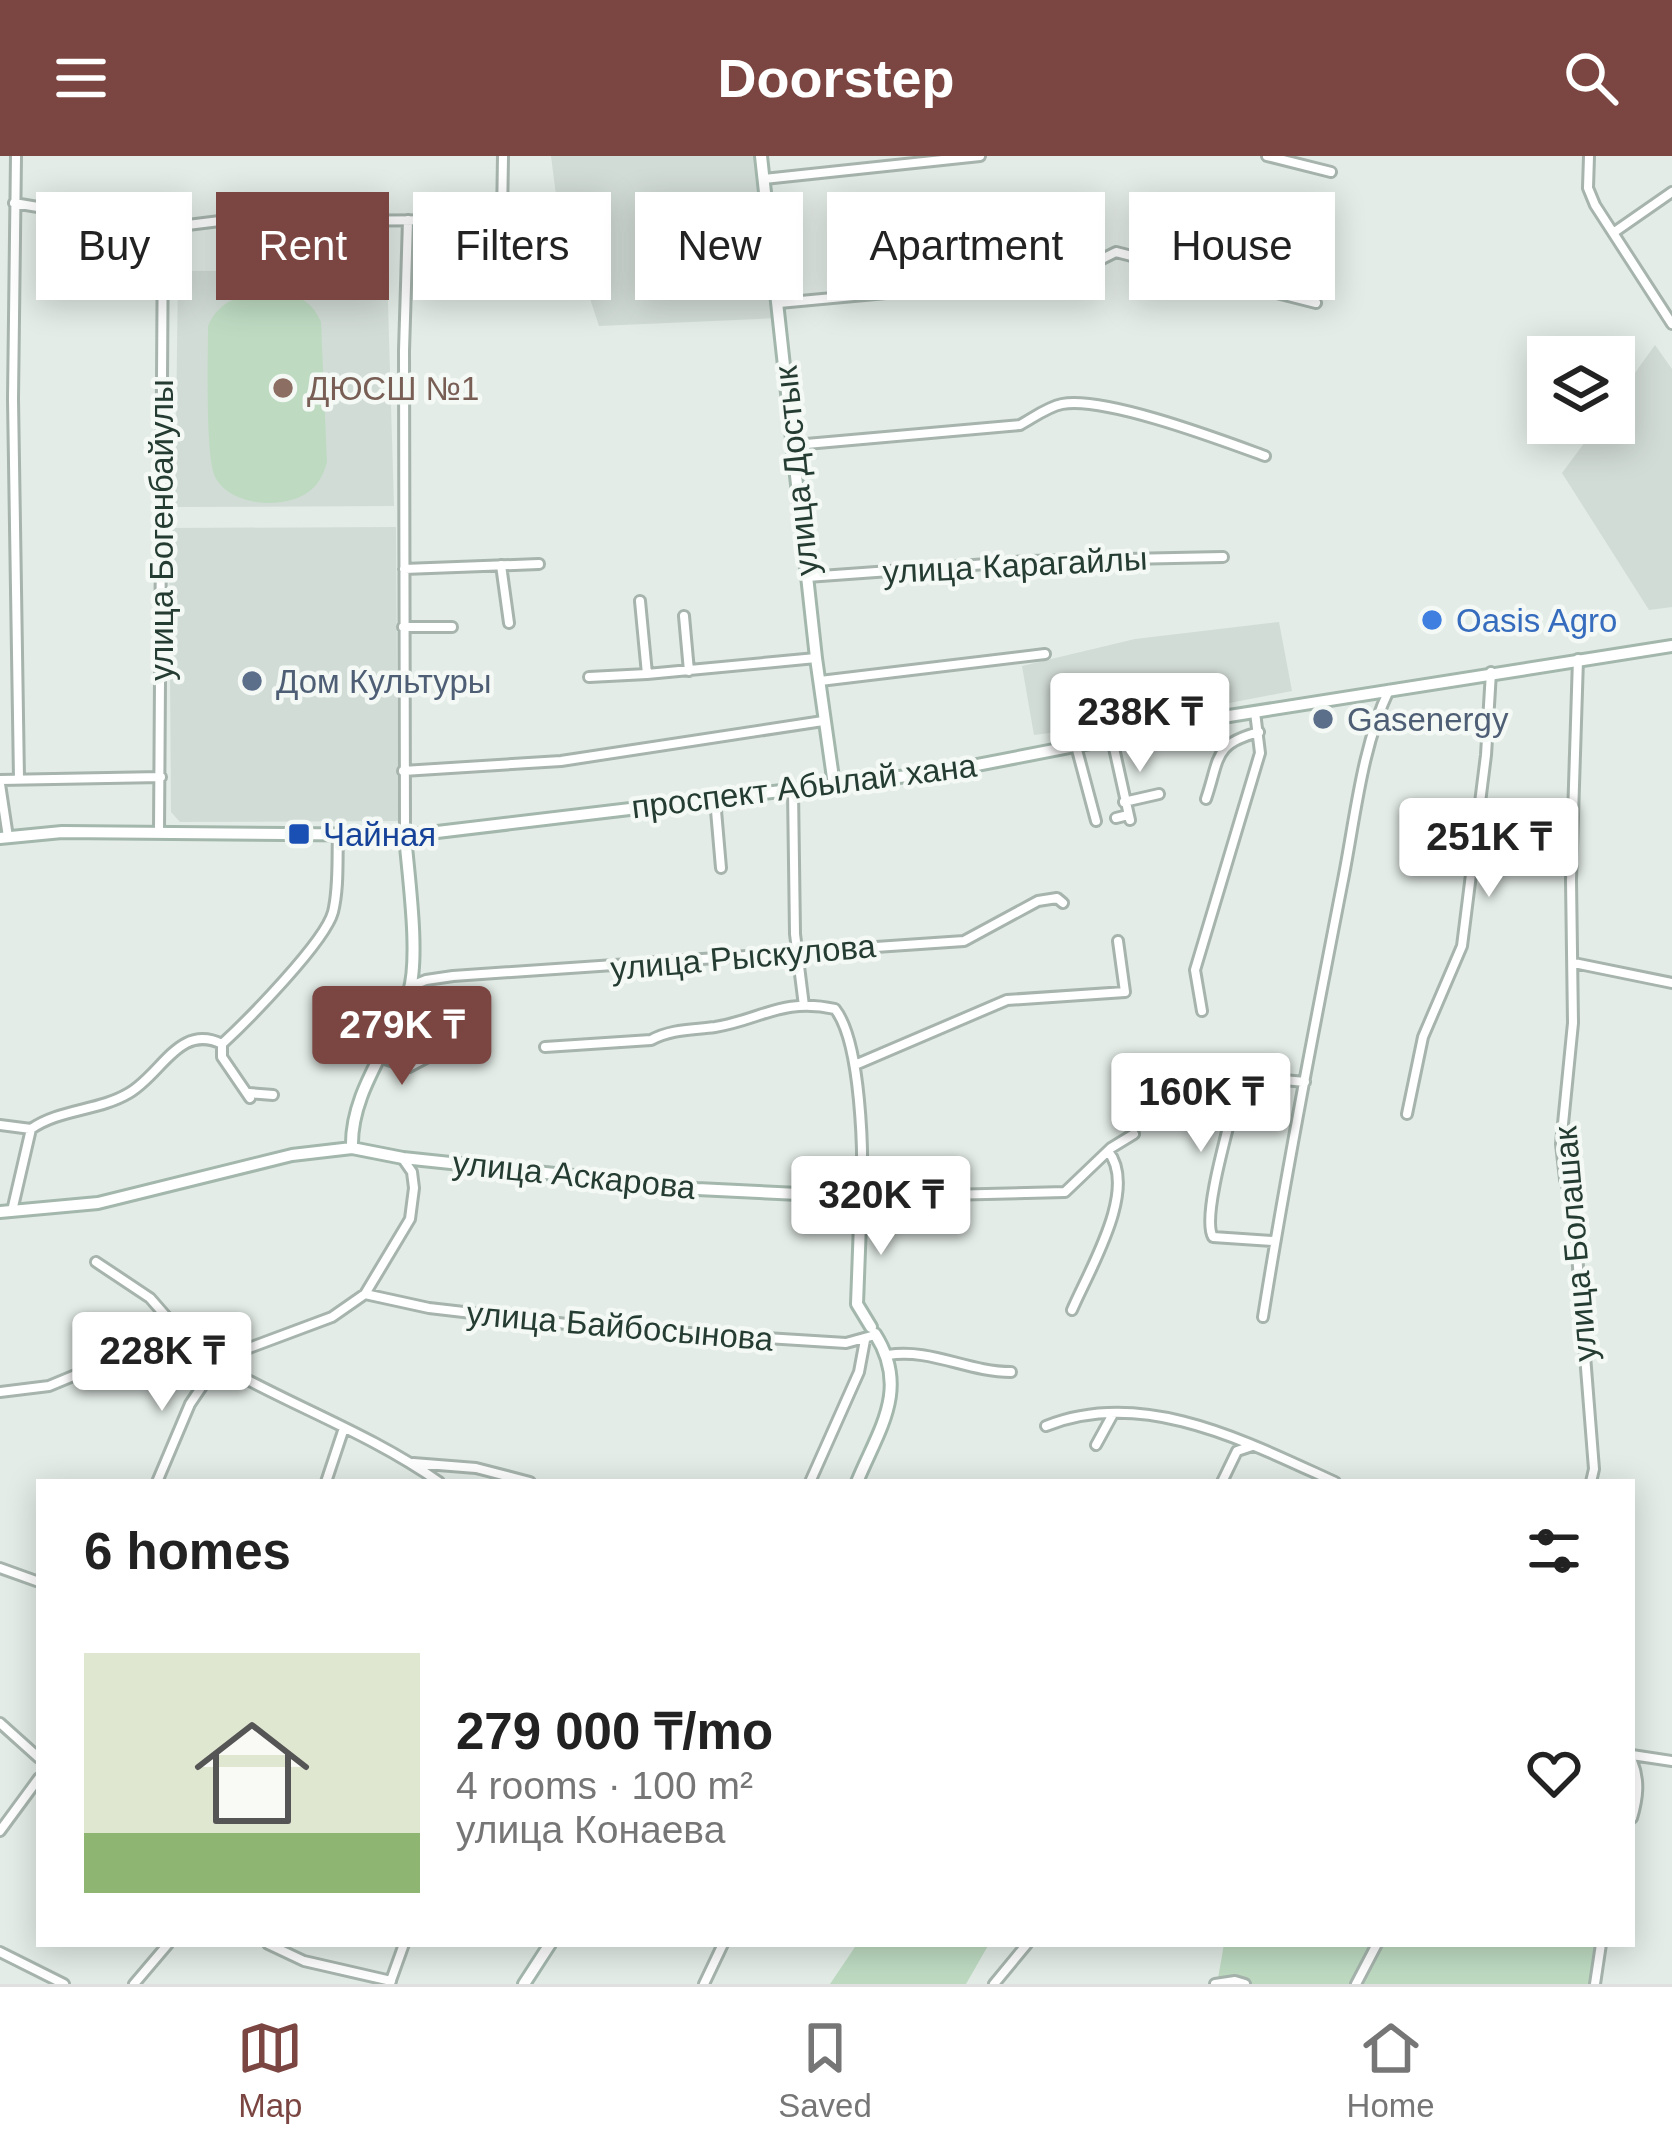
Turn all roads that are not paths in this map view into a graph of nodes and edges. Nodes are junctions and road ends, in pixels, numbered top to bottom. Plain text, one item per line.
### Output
1 (16, 156) edge
2 (503, 156) edge
3 (761, 156) edge
4 (980, 156) edge
5 (1267, 156) edge
6 (1589, 156) edge
7 (1331, 172) dead end
8 (764, 179) junction
9 (502, 192) edge
10 (1672, 192) edge
11 (14, 203) junction
12 (36, 207) edge
13 (408, 220) junction
14 (413, 220) edge
15 (192, 221) edge
16 (1613, 232) junction
17 (0, 237) edge
18 (13, 237) junction
19 (163, 300) edge
20 (778, 303) junction
21 (1316, 303) dead end
22 (1668, 308) edge
23 (1672, 324) edge
24 (794, 445) junction
25 (1264, 456) dead end
26 (0, 458) edge
27 (16, 458) junction
28 (1223, 557) dead end
29 (539, 564) dead end
30 (501, 566) junction
31 (404, 569) junction
32 (807, 577) junction
33 (640, 601) dead end
34 (684, 616) dead end
35 (509, 623) dead end
36 (403, 627) junction
37 (452, 627) dead end
38 (1672, 646) edge
39 (1045, 654) dead end
40 (815, 658) junction
41 (1578, 659) junction
42 (689, 670) junction
43 (1491, 672) junction
44 (647, 674) junction
45 (589, 677) dead end
46 (818, 681) junction
47 (1389, 690) junction
48 (1255, 712) junction
49 (823, 721) junction
50 (1259, 732) junction
51 (1112, 739) junction
52 (1076, 746) junction
53 (403, 771) junction
54 (161, 777) junction
55 (19, 779) junction
56 (0, 782) edge
57 (835, 785) junction
58 (793, 790) junction
59 (1159, 794) dead end
60 (715, 799) junction
61 (1206, 799) dead end
62 (1124, 802) junction
63 (1116, 818) dead end
64 (1096, 821) dead end
65 (158, 833) junction
66 (338, 835) junction
67 (404, 835) junction
68 (4, 837) edge
69 (721, 868) dead end
70 (1064, 903) dead end
71 (1118, 941) dead end
72 (798, 950) junction
73 (1574, 963) junction
74 (1672, 983) edge
75 (411, 986) junction
76 (803, 1006) junction
77 (1202, 1011) dead end
78 (222, 1044) junction
79 (545, 1047) dead end
80 (379, 1057) junction
81 (426, 1058) dead end
82 (855, 1065) junction
83 (1305, 1082) junction
84 (273, 1095) dead end
85 (1407, 1114) dead end
86 (0, 1125) edge
87 (31, 1129) junction
88 (1134, 1133) dead end
89 (352, 1148) junction
90 (1108, 1151) junction
91 (403, 1158) junction
92 (861, 1197) junction
93 (6, 1212) edge
94 (1273, 1241) junction
95 (96, 1262) dead end
96 (365, 1294) junction
97 (1072, 1310) dead end
98 (1263, 1317) dead end
99 (870, 1334) junction
100 (888, 1354) junction
101 (216, 1367) junction
102 (1011, 1372) dead end
103 (0, 1392) edge
104 (1113, 1414) junction
105 (1046, 1426) dead end
106 (344, 1428) junction
107 (1096, 1445) dead end
108 (1254, 1446) junction
109 (411, 1463) junction
110 (158, 1479) edge
111 (327, 1479) edge
112 (435, 1479) edge
113 (518, 1479) edge
114 (811, 1479) edge
115 (858, 1479) edge
116 (1223, 1479) edge
117 (1328, 1479) edge
118 (1592, 1479) edge
119 (0, 1568) edge
120 (36, 1581) edge
121 (0, 1724) edge
122 (36, 1755) edge
123 (1635, 1758) edge
124 (1672, 1761) edge
125 (36, 1782) edge
126 (0, 1831) edge
127 (165, 1947) edge
128 (274, 1947) edge
129 (403, 1947) edge
130 (548, 1947) edge
131 (722, 1947) edge
132 (1025, 1947) edge
133 (1376, 1947) edge
134 (1601, 1947) edge
135 (0, 1952) edge
136 (390, 1982) edge
137 (64, 1984) edge
138 (134, 1984) edge
139 (524, 1984) edge
140 (704, 1984) edge
141 (994, 1984) edge
142 (1215, 1984) edge
143 (1245, 1984) edge
144 (1357, 1984) edge
145 (1595, 1984) edge

1 - 11 street
2 - 9 street
3 - 8 street, улица Достык
4 - 8 street
5 - 7 street
6 - 16 street
8 - 20 street, улица Достык
10 - 16 street
11 - 12 street
11 - 18 street
13 - 14 street
13 - 15 street
13 - 31 street
16 - 22 street
17 - 18 street
18 - 27 street
19 - 54 street, улица Богенбайулы
20 - 21 street
20 - 24 street, улица Достык
22 - 23 street
24 - 25 street
24 - 32 street, улица Достык
26 - 27 street
27 - 55 street
28 - 32 street, улица Карагайлы
29 - 30 street
30 - 31 street
30 - 35 street
31 - 36 street
32 - 40 street, улица Достык
33 - 44 street
34 - 42 street
36 - 37 street
36 - 53 street
38 - 41 street, проспект Абылай хана
39 - 46 street
40 - 42 street
40 - 46 street, улица Достык
41 - 43 street, проспект Абылай хана
41 - 73 street, улица Болашак
42 - 44 street
43 - 47 street, проспект Абылай хана
43 - 85 street
44 - 45 street
46 - 49 street, улица Достык
47 - 48 street, проспект Абылай хана
47 - 83 street
48 - 50 street
48 - 51 street, проспект Абылай хана
49 - 53 street
49 - 57 street, улица Достык
50 - 61 street
50 - 77 street
51 - 52 street, проспект Абылай хана
51 - 62 street
52 - 57 street, проспект Абылай хана
52 - 64 street
53 - 67 street
54 - 55 street
54 - 65 street, улица Богенбайулы
55 - 56 street
56 - 68 street
57 - 58 street, проспект Абылай хана
58 - 60 street, проспект Абылай хана
58 - 72 street
59 - 62 street
60 - 67 street, проспект Абылай хана
60 - 69 street
62 - 63 street
65 - 66 street, проспект Абылай хана
65 - 68 street, проспект Абылай хана
66 - 67 street, проспект Абылай хана
66 - 78 street
67 - 75 street
70 - 72 street, улица Рыскулова
71 - 82 street
72 - 75 street, улица Рыскулова
72 - 76 street
73 - 74 street
73 - 118 street, улица Болашак
75 - 80 street
76 - 79 street
76 - 82 street
78 - 84 street
78 - 87 street
80 - 81 street
80 - 89 street
82 - 92 street
83 - 94 street
83 - 94 street
86 - 87 street
87 - 93 street
88 - 90 street, улица Аскарова
89 - 91 street, улица Аскарова
89 - 93 street, улица Аскарова
90 - 92 street, улица Аскарова
90 - 97 street
91 - 92 street, улица Аскарова
91 - 96 street
92 - 99 street
94 - 98 street
95 - 101 street
96 - 99 street, улица Байбосынова
96 - 101 street
99 - 100 street
99 - 114 street
100 - 102 street
100 - 115 street
101 - 103 street
101 - 106 street
101 - 110 street
104 - 105 street
104 - 107 street
104 - 108 street
106 - 109 street
106 - 111 street
108 - 116 street
108 - 117 street
109 - 112 street
109 - 113 street
119 - 120 street
121 - 122 street
123 - 124 street
125 - 126 street
127 - 138 street
128 - 136 street
129 - 136 street
130 - 139 street
131 - 140 street
132 - 141 street
133 - 144 street
134 - 145 street
135 - 137 street
142 - 143 street

